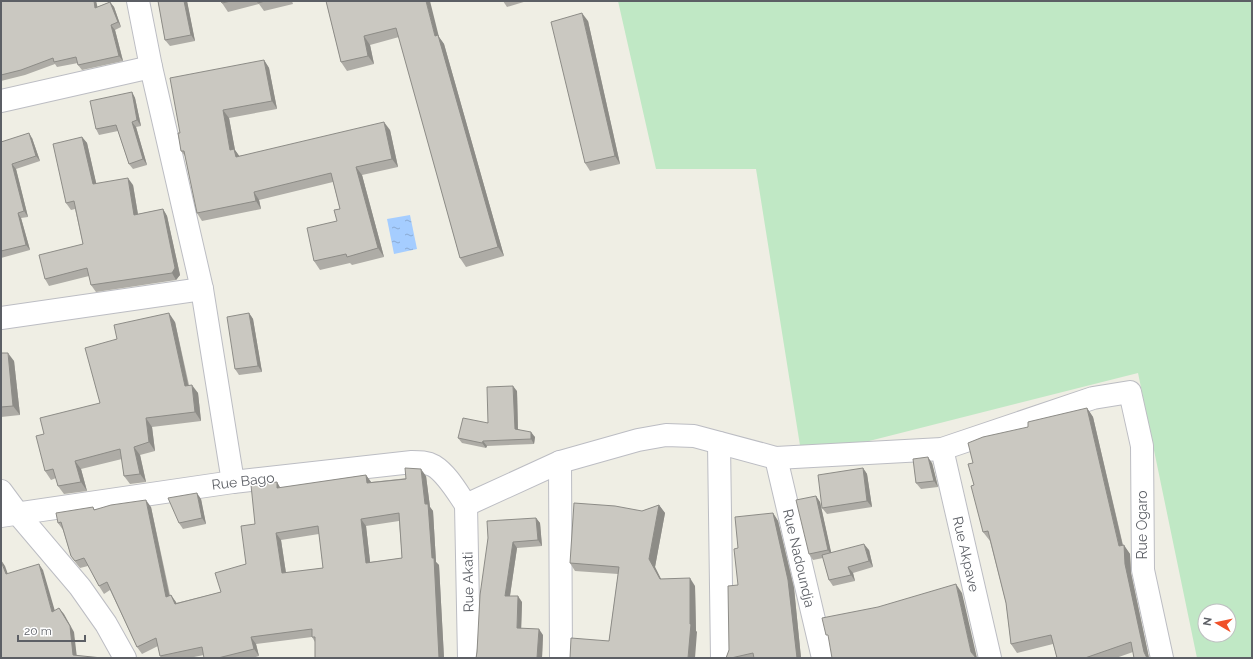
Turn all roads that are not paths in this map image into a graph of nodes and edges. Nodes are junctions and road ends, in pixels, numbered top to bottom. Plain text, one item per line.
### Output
1 (138, 1) edge
2 (151, 67) junction
3 (1, 101) edge
4 (202, 289) junction
5 (1, 318) edge
6 (719, 443) junction
7 (942, 449) junction
8 (776, 458) junction
9 (560, 462) junction
10 (233, 482) junction
11 (1, 491) edge
12 (466, 505) junction
13 (10, 515) edge
14 (124, 658) edge
15 (469, 658) edge
16 (561, 658) edge
17 (722, 658) edge
18 (823, 658) edge
19 (990, 658) edge
20 (1162, 658) edge

1 - 2 street
2 - 3 street
2 - 4 street
4 - 5 street
4 - 10 street
6 - 8 street
6 - 9 street
6 - 17 street
7 - 8 street
7 - 19 street, Rue Akpave
7 - 20 street, Rue Ogaro
8 - 18 street, Rue Nadoundja
9 - 12 street
9 - 16 street
10 - 12 street, Rue Bago
10 - 13 street, Rue Bago
11 - 13 street
12 - 15 street, Rue Akati
13 - 14 street

